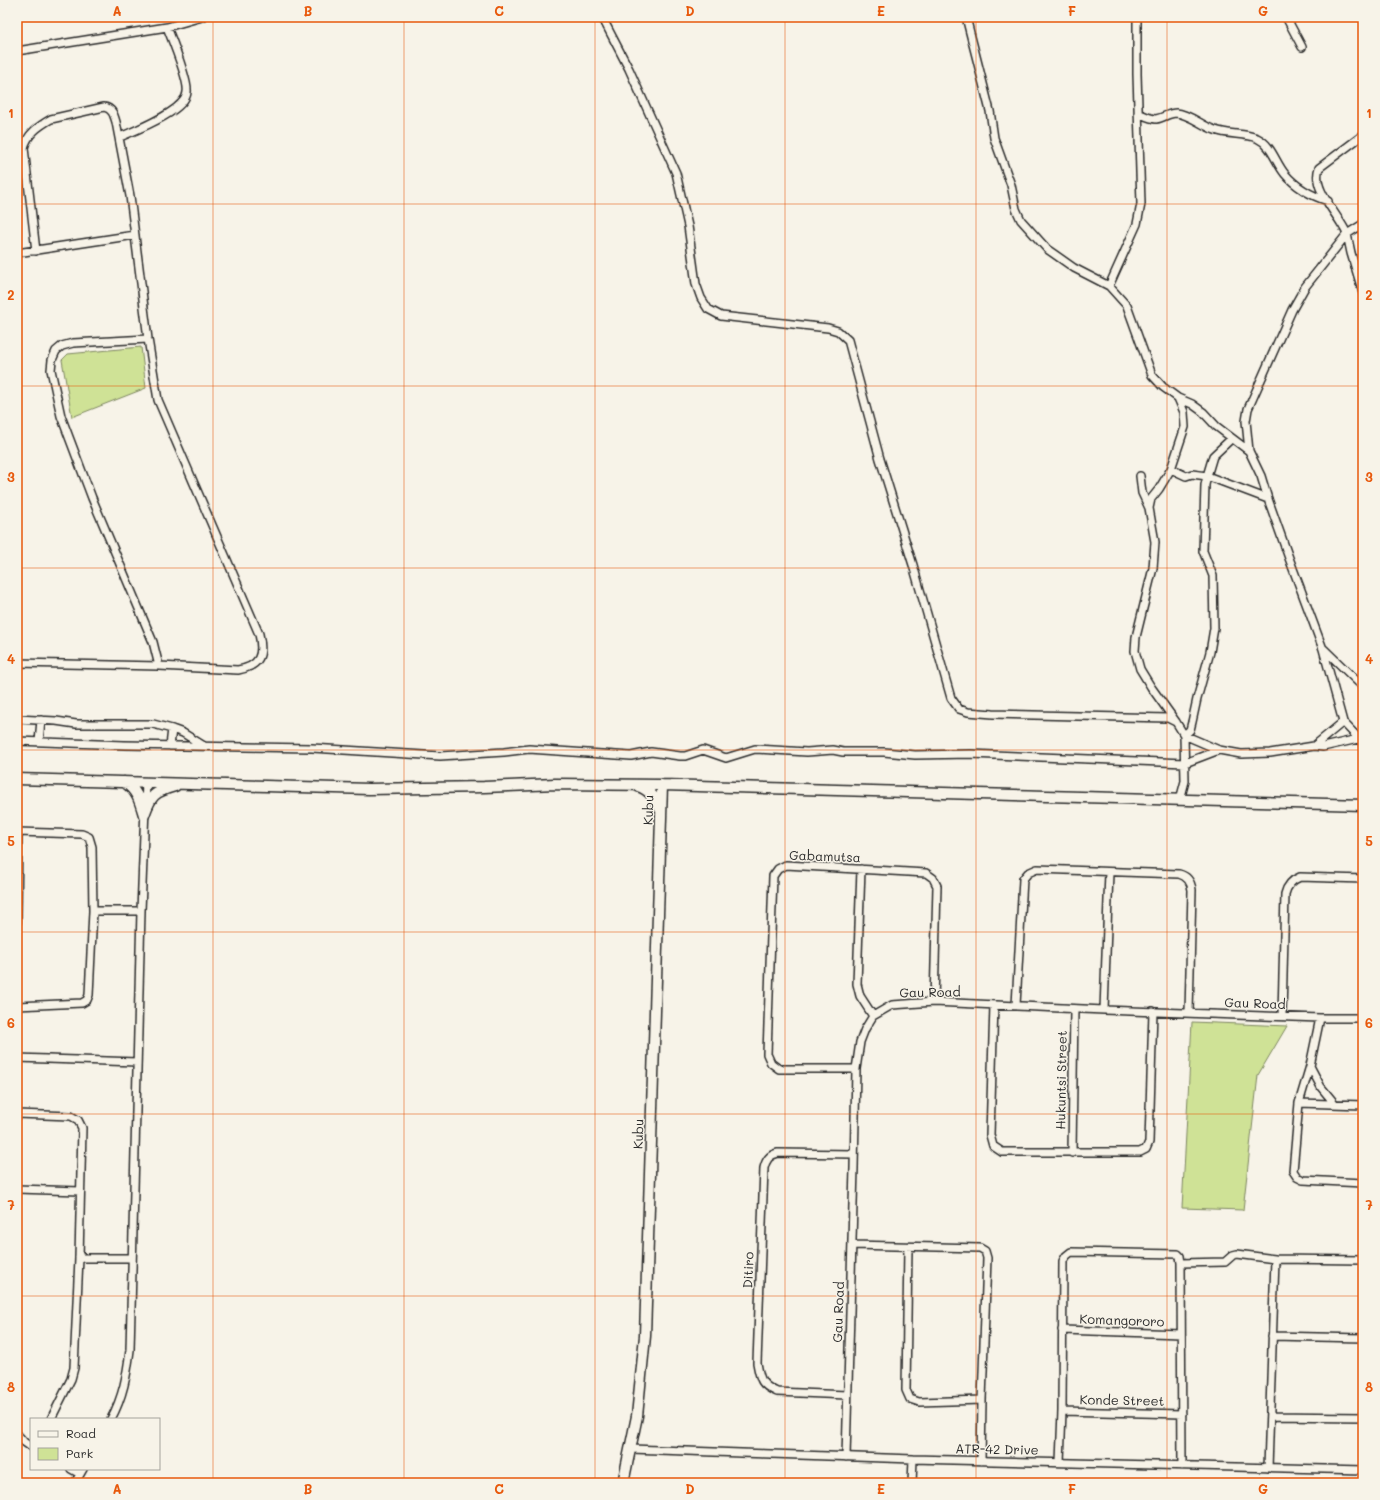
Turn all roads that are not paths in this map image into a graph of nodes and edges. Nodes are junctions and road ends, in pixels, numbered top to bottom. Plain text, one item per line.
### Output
1 (202, 17) edge
2 (602, 17) edge
3 (966, 17) edge
4 (1137, 17) edge
5 (1286, 17) edge
6 (167, 27) junction
7 (1302, 47) dead end
8 (17, 51) edge
9 (1138, 113) junction
10 (1363, 135) edge
11 (120, 137) junction
12 (1328, 201) junction
13 (1363, 224) edge
14 (135, 234) junction
15 (1347, 234) junction
16 (36, 251) junction
17 (17, 253) edge
18 (1109, 286) junction
19 (1363, 293) edge
20 (148, 339) junction
21 (1178, 398) junction
22 (1231, 439) junction
23 (1249, 451) junction
24 (1171, 469) junction
25 (1140, 476) dead end
26 (1207, 476) junction
27 (1268, 498) junction
28 (1149, 508) junction
29 (1323, 649) junction
30 (17, 663) edge
31 (159, 666) junction
32 (1363, 687) edge
33 (17, 719) edge
34 (41, 720) junction
35 (1176, 722) junction
36 (1343, 722) junction
37 (172, 728) junction
38 (1184, 736) junction
39 (1360, 741) edge
40 (17, 742) edge
41 (39, 742) junction
42 (170, 746) junction
43 (1314, 746) junction
44 (204, 747) junction
45 (1219, 750) junction
46 (1185, 764) junction
47 (17, 779) edge
48 (124, 782) junction
49 (146, 782) junction
50 (184, 784) junction
51 (635, 784) junction
52 (662, 785) junction
53 (1180, 800) junction
54 (1363, 805) edge
55 (661, 813) junction
56 (144, 815) junction
57 (18, 832) edge
58 (861, 869) junction
59 (1109, 872) junction
60 (1363, 879) edge
61 (93, 911) junction
62 (141, 911) junction
63 (17, 922) edge
64 (934, 1002) junction
65 (994, 1005) junction
66 (1016, 1005) junction
67 (17, 1006) edge
68 (1074, 1009) junction
69 (1104, 1010) junction
70 (1153, 1011) junction
71 (1189, 1012) junction
72 (1282, 1015) junction
73 (873, 1016) junction
74 (1320, 1018) junction
75 (1363, 1018) edge
76 (17, 1058) edge
77 (137, 1062) junction
78 (1310, 1066) junction
79 (856, 1069) junction
80 (1299, 1104) junction
81 (1335, 1104) junction
82 (1363, 1105) edge
83 (17, 1114) edge
84 (1072, 1153) junction
85 (854, 1154) junction
86 (1363, 1183) edge
87 (17, 1189) edge
88 (80, 1191) junction
89 (852, 1245) junction
90 (908, 1247) junction
91 (79, 1258) junction
92 (132, 1258) junction
93 (1275, 1259) junction
94 (1363, 1260) edge
95 (1181, 1263) junction
96 (1062, 1330) junction
97 (1181, 1334) junction
98 (1272, 1336) junction
99 (1363, 1338) edge
100 (847, 1395) junction
101 (982, 1400) junction
102 (1062, 1411) junction
103 (1182, 1414) junction
104 (1270, 1416) junction
105 (1363, 1417) edge
106 (51, 1418) edge
107 (111, 1418) edge
108 (17, 1434) edge
109 (30, 1446) edge
110 (631, 1449) junction
111 (846, 1457) junction
112 (913, 1459) junction
113 (981, 1461) junction
114 (1060, 1462) junction
115 (1182, 1466) junction
116 (1268, 1468) junction
117 (1363, 1470) edge
118 (81, 1471) edge
119 (75, 1483) edge
120 (623, 1483) edge
121 (912, 1483) edge

1 - 6 street
2 - 35 street
3 - 18 street
4 - 9 street
5 - 7 street
6 - 8 street
6 - 11 street
9 - 12 street
9 - 18 street
10 - 12 street
11 - 14 street
11 - 16 street
12 - 15 street
13 - 15 street
14 - 16 street
14 - 20 street
15 - 19 street
15 - 23 street
16 - 17 street
18 - 21 street
20 - 31 street
20 - 31 street
21 - 22 street
21 - 24 street
22 - 23 street
22 - 26 street
23 - 27 street
24 - 26 street
24 - 28 street
25 - 28 street
26 - 27 street
26 - 38 street
27 - 29 street
28 - 35 street
29 - 32 street
29 - 36 street
30 - 31 street
33 - 34 street
34 - 37 street
34 - 41 street
35 - 38 street
36 - 39 street
36 - 43 street
37 - 42 street
37 - 44 street
38 - 45 street
38 - 46 street
39 - 43 street
40 - 41 street
41 - 42 street
42 - 44 street
43 - 45 street
44 - 46 street
45 - 46 street
46 - 53 street
47 - 48 main road
48 - 49 main road
48 - 56 main road
49 - 50 main road
49 - 56 street
50 - 51 main road
50 - 56 main road
51 - 52 main road
51 - 55 main road
52 - 53 main road
52 - 55 main road, Kubu
53 - 54 main road
55 - 110 main road, Kubu
56 - 62 street
57 - 61 street
57 - 63 street
58 - 64 street, Gabamutsa
58 - 73 street
58 - 79 street, Gabamutsa
59 - 66 street
59 - 69 street
59 - 71 street
60 - 72 street
61 - 62 street
61 - 67 street
62 - 77 street
64 - 65 street, Gau Road
64 - 73 street, Gau Road
65 - 66 street, Gau Road
65 - 84 street
66 - 68 street, Gau Road
68 - 69 street, Gau Road
68 - 84 street, Hukuntsi Street
69 - 70 street, Gau Road
70 - 71 street, Gau Road
70 - 84 street
71 - 72 street, Gau Road
72 - 74 street, Gau Road
73 - 79 street, Gau Road
74 - 75 street, Gau Road
74 - 78 street
76 - 77 street
77 - 92 street
78 - 80 street
78 - 81 street
79 - 85 street, Gau Road
80 - 81 street
80 - 86 street
81 - 82 street
83 - 88 street
85 - 89 street, Gau Road
85 - 100 street, Ditiro
87 - 88 street
88 - 91 street
89 - 90 street
89 - 100 street, Gau Road
90 - 101 street
90 - 101 street
91 - 92 street
91 - 106 street
92 - 107 street
93 - 94 street
93 - 95 street
93 - 98 street
95 - 96 street
95 - 97 street
96 - 97 street, Komangororo
96 - 102 street
97 - 103 street
98 - 99 street
98 - 104 street
100 - 111 street, Gau Road
101 - 113 street
102 - 103 street, Konde Street
102 - 114 street
103 - 115 street
104 - 105 street
104 - 116 street
108 - 109 street
110 - 111 street, ATR-42 Drive
110 - 120 main road, Kubu
111 - 112 street, ATR-42 Drive
112 - 113 street, ATR-42 Drive
112 - 121 street
113 - 114 street, ATR-42 Drive
114 - 115 street, ATR-42 Drive
115 - 116 street, ATR-42 Drive
116 - 117 street, ATR-42 Drive
118 - 119 street

